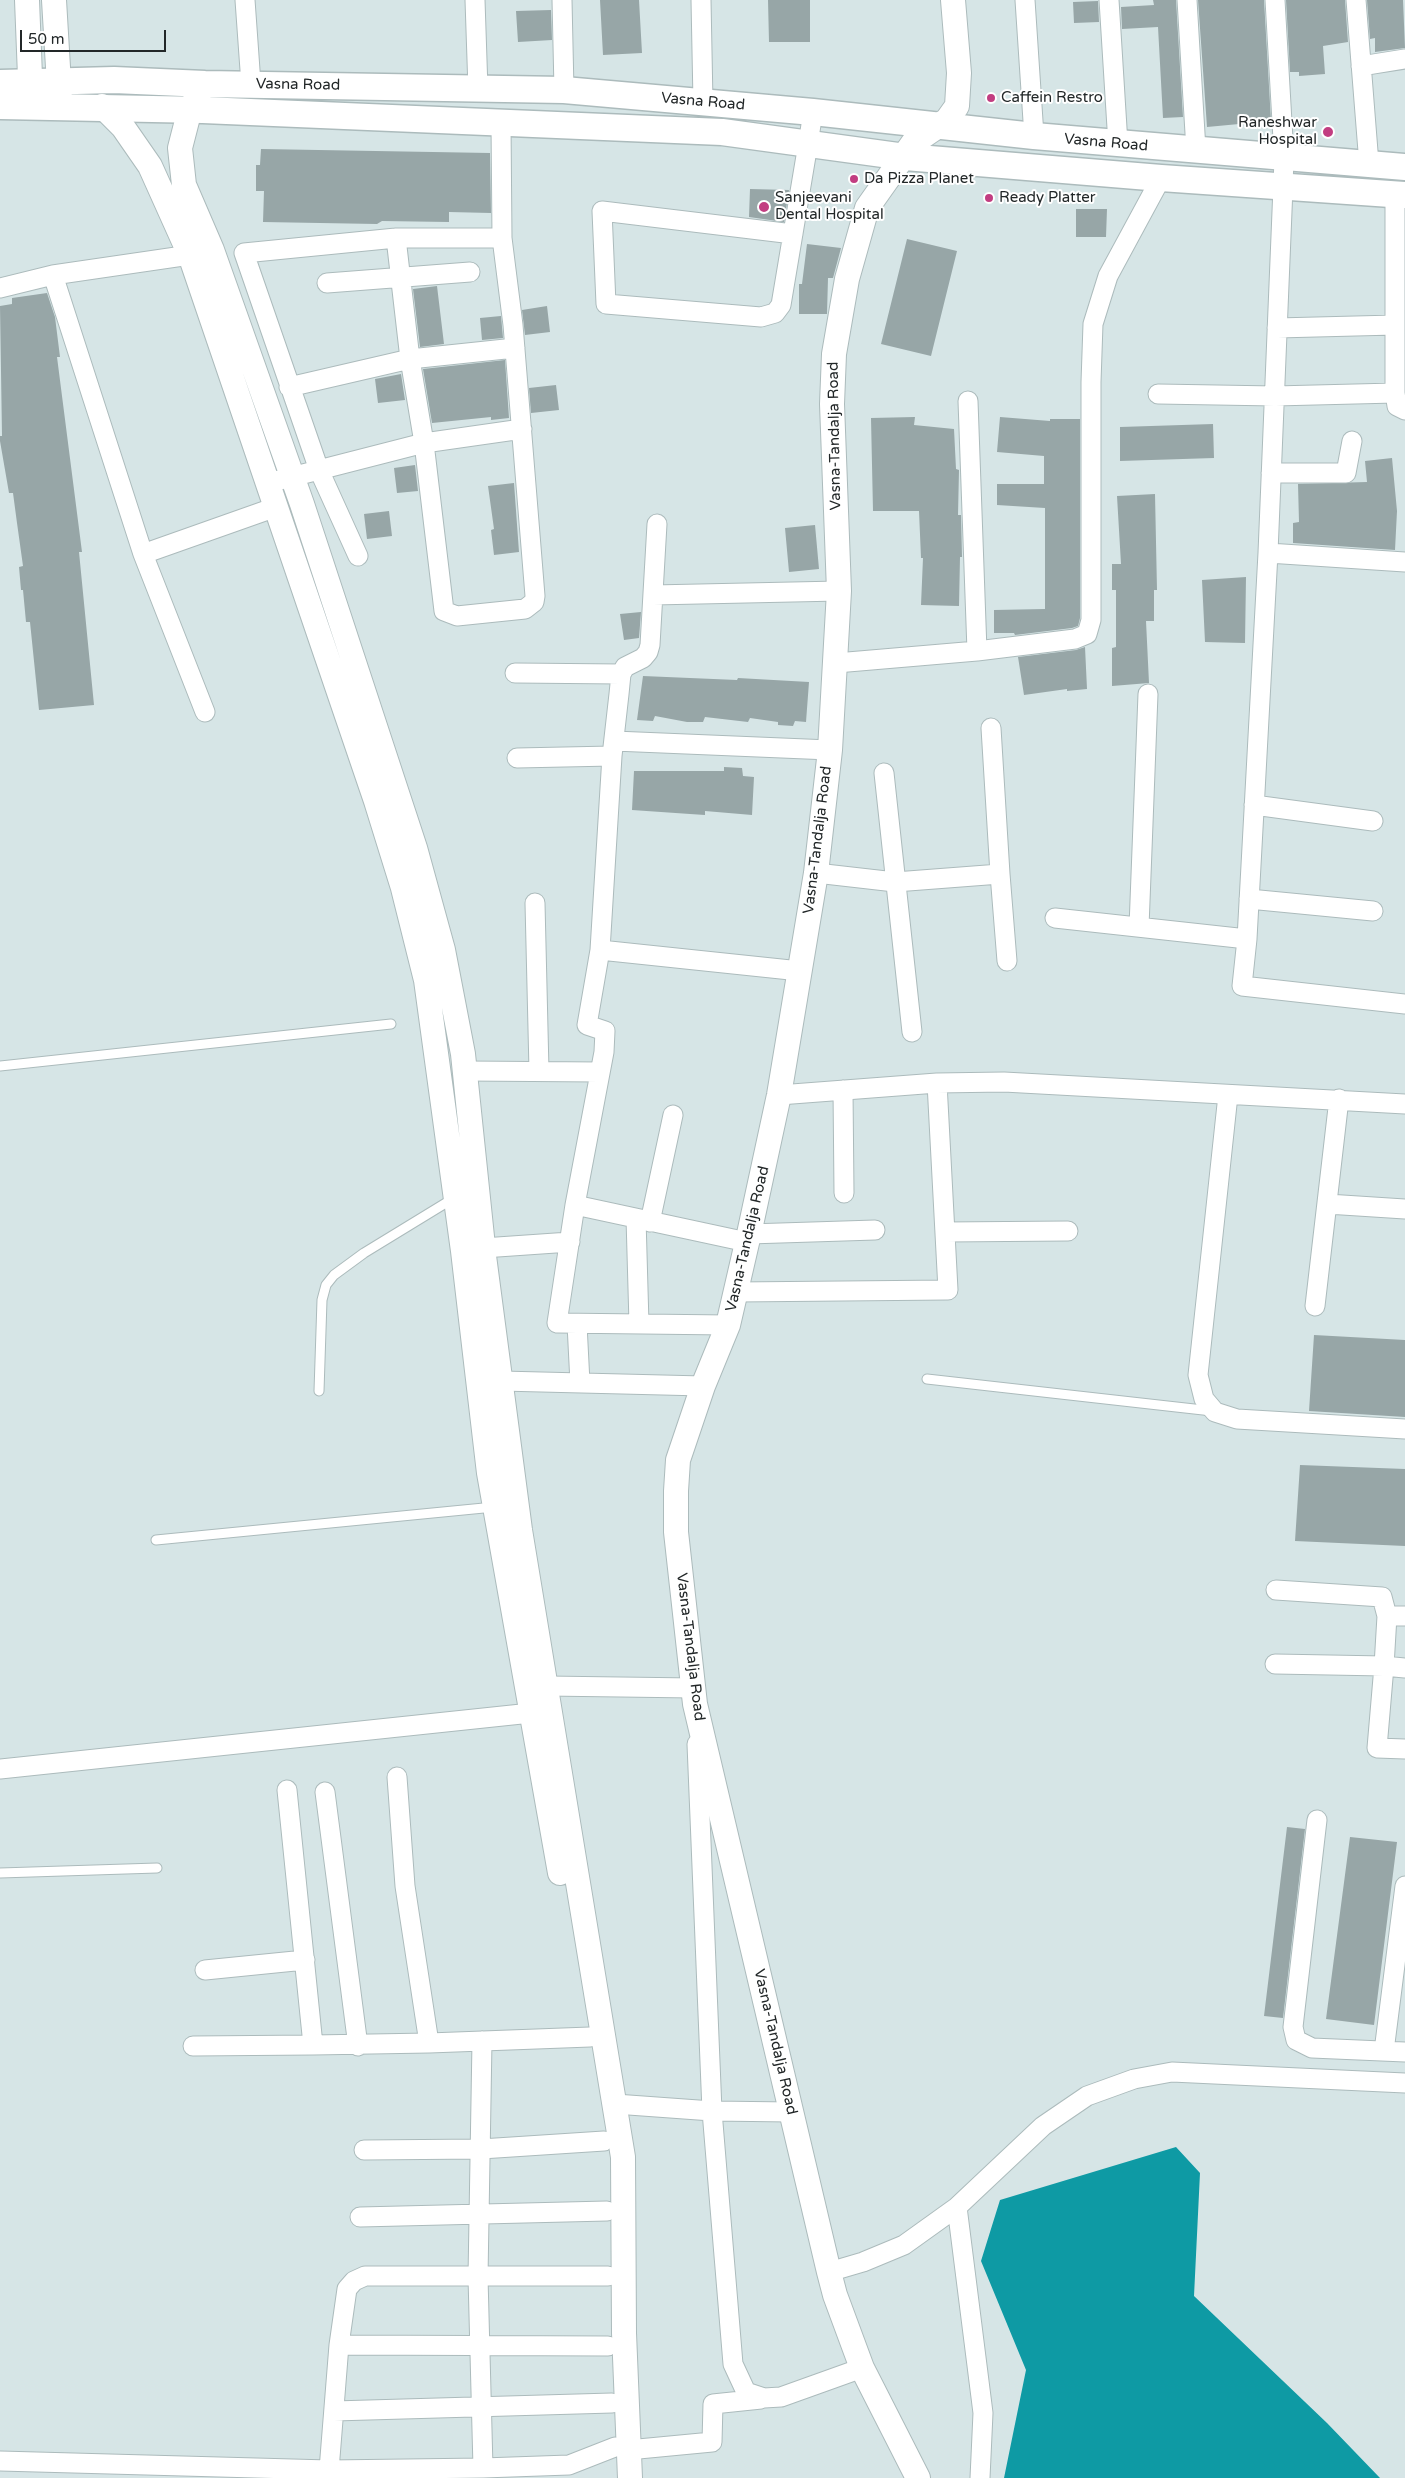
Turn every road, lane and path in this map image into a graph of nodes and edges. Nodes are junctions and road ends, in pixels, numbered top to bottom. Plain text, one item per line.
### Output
1 (26, 0) edge
2 (54, 0) edge
3 (245, 0) edge
4 (475, 0) edge
5 (562, 0) edge
6 (702, 0) edge
7 (953, 0) edge
8 (1025, 0) edge
9 (1109, 0) edge
10 (1187, 0) edge
11 (1275, 0) edge
12 (1356, 0) edge
13 (1405, 60) edge
14 (1361, 66) junction
15 (0, 83) edge
16 (205, 84) junction
17 (251, 84) junction
18 (478, 90) junction
19 (564, 90) junction
20 (30, 94) junction
21 (59, 94) junction
22 (702, 102) junction
23 (0, 106) edge
24 (102, 106) junction
25 (190, 109) junction
26 (813, 112) junction
27 (501, 124) junction
28 (935, 126) junction
29 (1034, 136) junction
30 (808, 144) junction
31 (1118, 144) junction
32 (1196, 150) junction
33 (905, 156) junction
34 (1284, 156) junction
35 (1369, 164) junction
36 (1405, 167) edge
37 (1161, 178) junction
38 (1283, 187) junction
39 (1400, 194) edge
40 (793, 234) junction
41 (396, 238) junction
42 (502, 238) junction
43 (190, 255) junction
44 (470, 272) dead end
45 (53, 275) junction
46 (401, 277) junction
47 (327, 283) dead end
48 (0, 288) edge
49 (1398, 313) edge
50 (1277, 328) junction
51 (515, 348) junction
52 (410, 359) junction
53 (290, 386) junction
54 (1395, 393) junction
55 (1158, 394) dead end
56 (1275, 396) junction
57 (968, 401) dead end
58 (1405, 410) edge
59 (522, 428) junction
60 (1352, 441) dead end
61 (424, 443) junction
62 (319, 470) junction
63 (1271, 473) junction
64 (292, 476) junction
65 (268, 484) junction
66 (276, 507) junction
67 (657, 524) dead end
68 (1268, 553) junction
69 (143, 554) junction
70 (358, 556) dead end
71 (1405, 562) edge
72 (839, 591) junction
73 (653, 595) junction
74 (977, 651) junction
75 (836, 663) junction
76 (515, 673) dead end
77 (621, 674) junction
78 (1148, 694) dead end
79 (205, 712) dead end
80 (991, 728) dead end
81 (613, 748) junction
82 (830, 750) junction
83 (517, 758) dead end
84 (884, 773) dead end
85 (1254, 805) junction
86 (1373, 821) dead end
87 (816, 873) junction
88 (1000, 874) junction
89 (895, 882) junction
90 (1249, 899) junction
91 (535, 903) dead end
92 (1373, 910) dead end
93 (1055, 918) dead end
94 (1139, 927) junction
95 (1247, 939) junction
96 (600, 950) junction
97 (1007, 961) dead end
98 (800, 971) junction
99 (1405, 1004) edge
100 (391, 1024) dead end
101 (912, 1032) dead end
102 (0, 1066) edge
103 (465, 1071) junction
104 (539, 1071) junction
105 (600, 1072) junction
106 (937, 1083) junction
107 (843, 1090) junction
108 (779, 1095) junction
109 (1228, 1095) junction
110 (1339, 1100) junction
111 (1405, 1104) edge
112 (673, 1115) dead end
113 (844, 1194) dead end
114 (456, 1197) junction
115 (1327, 1204) junction
116 (575, 1206) junction
117 (1405, 1209) edge
118 (643, 1220) junction
119 (875, 1230) dead end
120 (1068, 1231) dead end
121 (944, 1232) junction
122 (748, 1238) junction
123 (570, 1242) junction
124 (483, 1248) junction
125 (736, 1292) junction
126 (1315, 1306) dead end
127 (577, 1324) junction
128 (638, 1324) junction
129 (728, 1325) junction
130 (926, 1379) dead end
131 (501, 1381) junction
132 (580, 1383) junction
133 (703, 1386) junction
134 (319, 1390) dead end
135 (1215, 1412) junction
136 (1405, 1430) edge
137 (494, 1507) junction
138 (156, 1540) dead end
139 (1276, 1590) dead end
140 (1396, 1616) edge
141 (1275, 1664) dead end
142 (1384, 1666) junction
143 (1405, 1668) edge
144 (546, 1686) junction
145 (695, 1696) junction
146 (531, 1713) junction
147 (1405, 1749) edge
148 (0, 1769) edge
149 (397, 1777) dead end
150 (287, 1790) dead end
151 (325, 1792) dead end
152 (1317, 1820) dead end
153 (157, 1868) dead end
154 (0, 1874) edge
155 (1405, 1886) edge
156 (304, 1960) junction
157 (205, 1970) dead end
158 (590, 2037) junction
159 (482, 2040) junction
160 (429, 2043) junction
161 (313, 2045) junction
162 (193, 2046) dead end
163 (358, 2046) junction
164 (1384, 2052) junction
165 (1405, 2052) edge
166 (1405, 2082) edge
167 (608, 2093) junction
168 (712, 2111) junction
169 (791, 2112) junction
170 (604, 2141) junction
171 (481, 2149) junction
172 (364, 2150) dead end
173 (958, 2206) junction
174 (607, 2211) junction
175 (481, 2215) junction
176 (360, 2217) dead end
177 (829, 2272) junction
178 (608, 2276) junction
179 (478, 2277) junction
180 (480, 2344) junction
181 (339, 2345) junction
182 (608, 2346) junction
183 (862, 2368) junction
184 (764, 2398) junction
185 (612, 2403) junction
186 (481, 2406) junction
187 (334, 2411) junction
188 (622, 2449) junction
189 (0, 2461) edge
190 (483, 2468) junction
191 (329, 2470) junction
192 (49, 2471) edge
193 (618, 2478) edge
194 (630, 2478) edge
195 (918, 2478) edge
196 (980, 2478) edge

1 - 20 street
2 - 21 street
3 - 17 street
4 - 18 street
5 - 19 street
6 - 22 street
7 - 28 street, Vasna-Tandalja Road
8 - 29 street
9 - 31 street
10 - 32 street
11 - 34 street
12 - 14 street
13 - 14 street
14 - 35 street
15 - 20 main road, Vasna Road
16 - 17 main road, Vasna Road
16 - 21 main road, Vasna Road
16 - 25 street
17 - 18 main road, Vasna Road
18 - 19 main road, Vasna Road
19 - 22 main road, Vasna Road
20 - 21 main road, Vasna Road
20 - 23 main road, Vasna Road
21 - 24 main road, Vasna Road
22 - 26 main road, Vasna Road
24 - 25 main road, Vasna Road
24 - 43 street
25 - 27 main road, Vasna Road
25 - 64 street
26 - 28 main road, Vasna Road
26 - 30 street
27 - 30 main road, Vasna Road
27 - 42 street
28 - 29 main road, Vasna Road
28 - 33 street, Vasna-Tandalja Road
29 - 31 main road, Vasna Road
30 - 33 main road, Vasna Road
30 - 40 street
31 - 32 main road, Vasna Road
32 - 34 main road, Vasna Road
33 - 37 main road, Vasna Road
33 - 72 street, Vasna-Tandalja Road
34 - 35 main road, Vasna Road
34 - 38 street
35 - 36 main road, Vasna Road
37 - 38 main road, Vasna Road
37 - 74 street
38 - 39 main road, Vasna Road
38 - 50 street
39 - 49 street
40 - 40 street
41 - 42 street
41 - 46 street
41 - 53 street
42 - 51 street
43 - 45 street
43 - 65 street
44 - 46 street
45 - 48 street
45 - 69 street
46 - 47 street
46 - 52 street
49 - 50 street
49 - 54 street
50 - 56 street
51 - 52 street
51 - 59 street
52 - 53 street
52 - 61 street
53 - 62 street
54 - 56 street
54 - 58 street
55 - 56 street
56 - 63 street
57 - 74 street
59 - 61 street
59 - 61 street
60 - 63 street
61 - 62 street
62 - 64 street
62 - 70 street
63 - 68 street
64 - 65 street
64 - 103 street
65 - 66 street
66 - 69 street
66 - 114 street
67 - 73 street
68 - 71 street
68 - 85 street
69 - 79 street
72 - 73 street
72 - 75 street, Vasna-Tandalja Road
73 - 77 street
74 - 75 street
75 - 82 street, Vasna-Tandalja Road
76 - 77 street
77 - 81 street
78 - 94 street
80 - 88 street
81 - 82 street
81 - 83 street
81 - 96 street
82 - 87 street, Vasna-Tandalja Road
84 - 89 street
85 - 86 street
85 - 90 street
87 - 89 street
87 - 98 street, Vasna-Tandalja Road
88 - 89 street
88 - 97 street
89 - 101 street
90 - 92 street
90 - 95 street
91 - 104 street
93 - 94 street
94 - 95 street
95 - 99 street
96 - 98 street
96 - 105 street
98 - 108 street, Vasna-Tandalja Road
100 - 102 lane
103 - 104 street
103 - 124 street
104 - 105 street
105 - 116 street
106 - 107 street
106 - 109 street
106 - 121 street
107 - 108 street
107 - 113 street
108 - 122 street, Vasna-Tandalja Road
109 - 110 street
109 - 135 street
110 - 111 street
110 - 115 street
112 - 118 street
114 - 134 lane
114 - 137 street
115 - 117 street
115 - 126 street
116 - 118 street
116 - 123 street
118 - 122 street
118 - 128 street
119 - 122 street
120 - 121 street
121 - 125 street
122 - 125 street, Vasna-Tandalja Road
123 - 124 street
123 - 127 street
124 - 131 street
125 - 129 street, Vasna-Tandalja Road
127 - 128 street
127 - 132 street
128 - 129 street
129 - 133 street, Vasna-Tandalja Road
130 - 135 lane
131 - 132 street
131 - 144 street
132 - 133 street
133 - 145 street, Vasna-Tandalja Road
135 - 136 street
137 - 138 lane
137 - 146 street
139 - 140 street
140 - 142 street
141 - 142 street
142 - 143 street
142 - 147 street
144 - 145 street
144 - 167 street
145 - 168 street
145 - 169 street, Vasna-Tandalja Road
146 - 148 street
146 - 158 street
149 - 160 street
150 - 156 street
151 - 163 street
152 - 164 street
153 - 154 lane
155 - 164 street
156 - 157 street
156 - 161 street
158 - 159 street
158 - 167 street
159 - 160 street
159 - 171 street
160 - 163 street
161 - 162 street
161 - 163 street
164 - 165 street
166 - 173 street
167 - 168 street
167 - 170 street
167 - 188 street
168 - 169 street
168 - 184 street
169 - 177 street, Vasna-Tandalja Road
170 - 171 street
170 - 174 street
171 - 172 street
171 - 175 street
173 - 177 street
173 - 196 street
174 - 175 street
174 - 178 street
175 - 176 street
175 - 179 street
177 - 183 street, Vasna-Tandalja Road
178 - 179 street
178 - 182 street
179 - 180 street
179 - 181 street
180 - 181 street
180 - 182 street
180 - 186 street
181 - 187 street
182 - 185 street
183 - 184 street
183 - 195 street, Vasna-Tandalja Road
184 - 188 street
185 - 186 street
185 - 188 street
186 - 187 street
186 - 190 street
187 - 191 street
188 - 190 street
188 - 193 street
188 - 194 street
189 - 192 street
190 - 191 street
191 - 192 street

